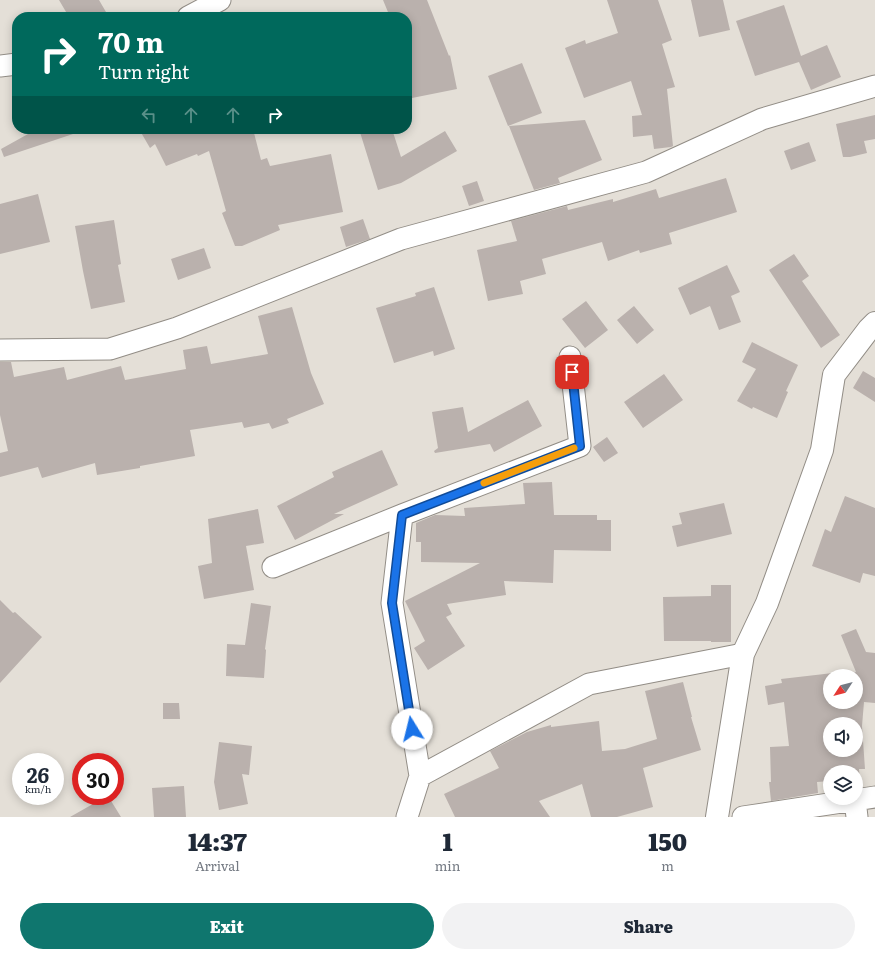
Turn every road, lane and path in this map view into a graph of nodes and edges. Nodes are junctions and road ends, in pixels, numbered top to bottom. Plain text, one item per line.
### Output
1 (220, 0) edge
2 (197, 12) edge
3 (12, 65) edge
4 (0, 66) edge
5 (875, 86) edge
6 (875, 323) edge
7 (0, 350) edge
8 (570, 357) dead end
9 (402, 515) junction
10 (273, 567) dead end
11 (743, 654) junction
12 (420, 776) junction
13 (862, 805) edge
14 (407, 817) edge
15 (717, 817) edge
16 (743, 817) edge

1 - 2 street
3 - 4 street
5 - 7 street
6 - 11 street
8 - 9 street
9 - 10 street
9 - 12 street
11 - 12 street
11 - 15 street
12 - 14 street
13 - 16 street

